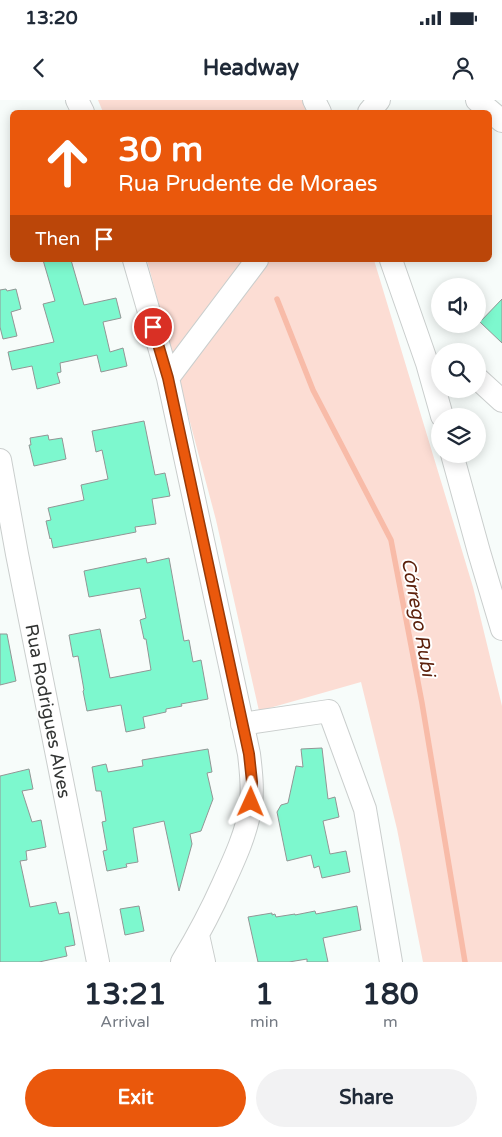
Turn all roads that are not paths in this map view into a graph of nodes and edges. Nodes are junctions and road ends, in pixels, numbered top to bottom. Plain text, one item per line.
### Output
1 (379, 100) edge
2 (477, 100) edge
3 (371, 110) edge
4 (489, 110) edge
5 (492, 113) edge
6 (502, 121) edge
7 (135, 262) edge
8 (255, 262) edge
9 (391, 262) edge
10 (431, 357) edge
11 (168, 378) junction
12 (486, 386) edge
13 (502, 401) edge
14 (0, 460) edge
15 (454, 463) edge
16 (502, 629) edge
17 (242, 724) junction
18 (198, 935) junction
19 (98, 962) edge
20 (182, 962) edge
21 (204, 962) edge
22 (391, 962) edge

1 - 3 street
2 - 4 street
5 - 6 street
7 - 11 street
8 - 11 street
9 - 10 street
11 - 17 street
12 - 13 street
14 - 19 street, Rua Rodrigues Alves
15 - 16 street
17 - 18 street
17 - 22 street
18 - 20 street
18 - 21 street

